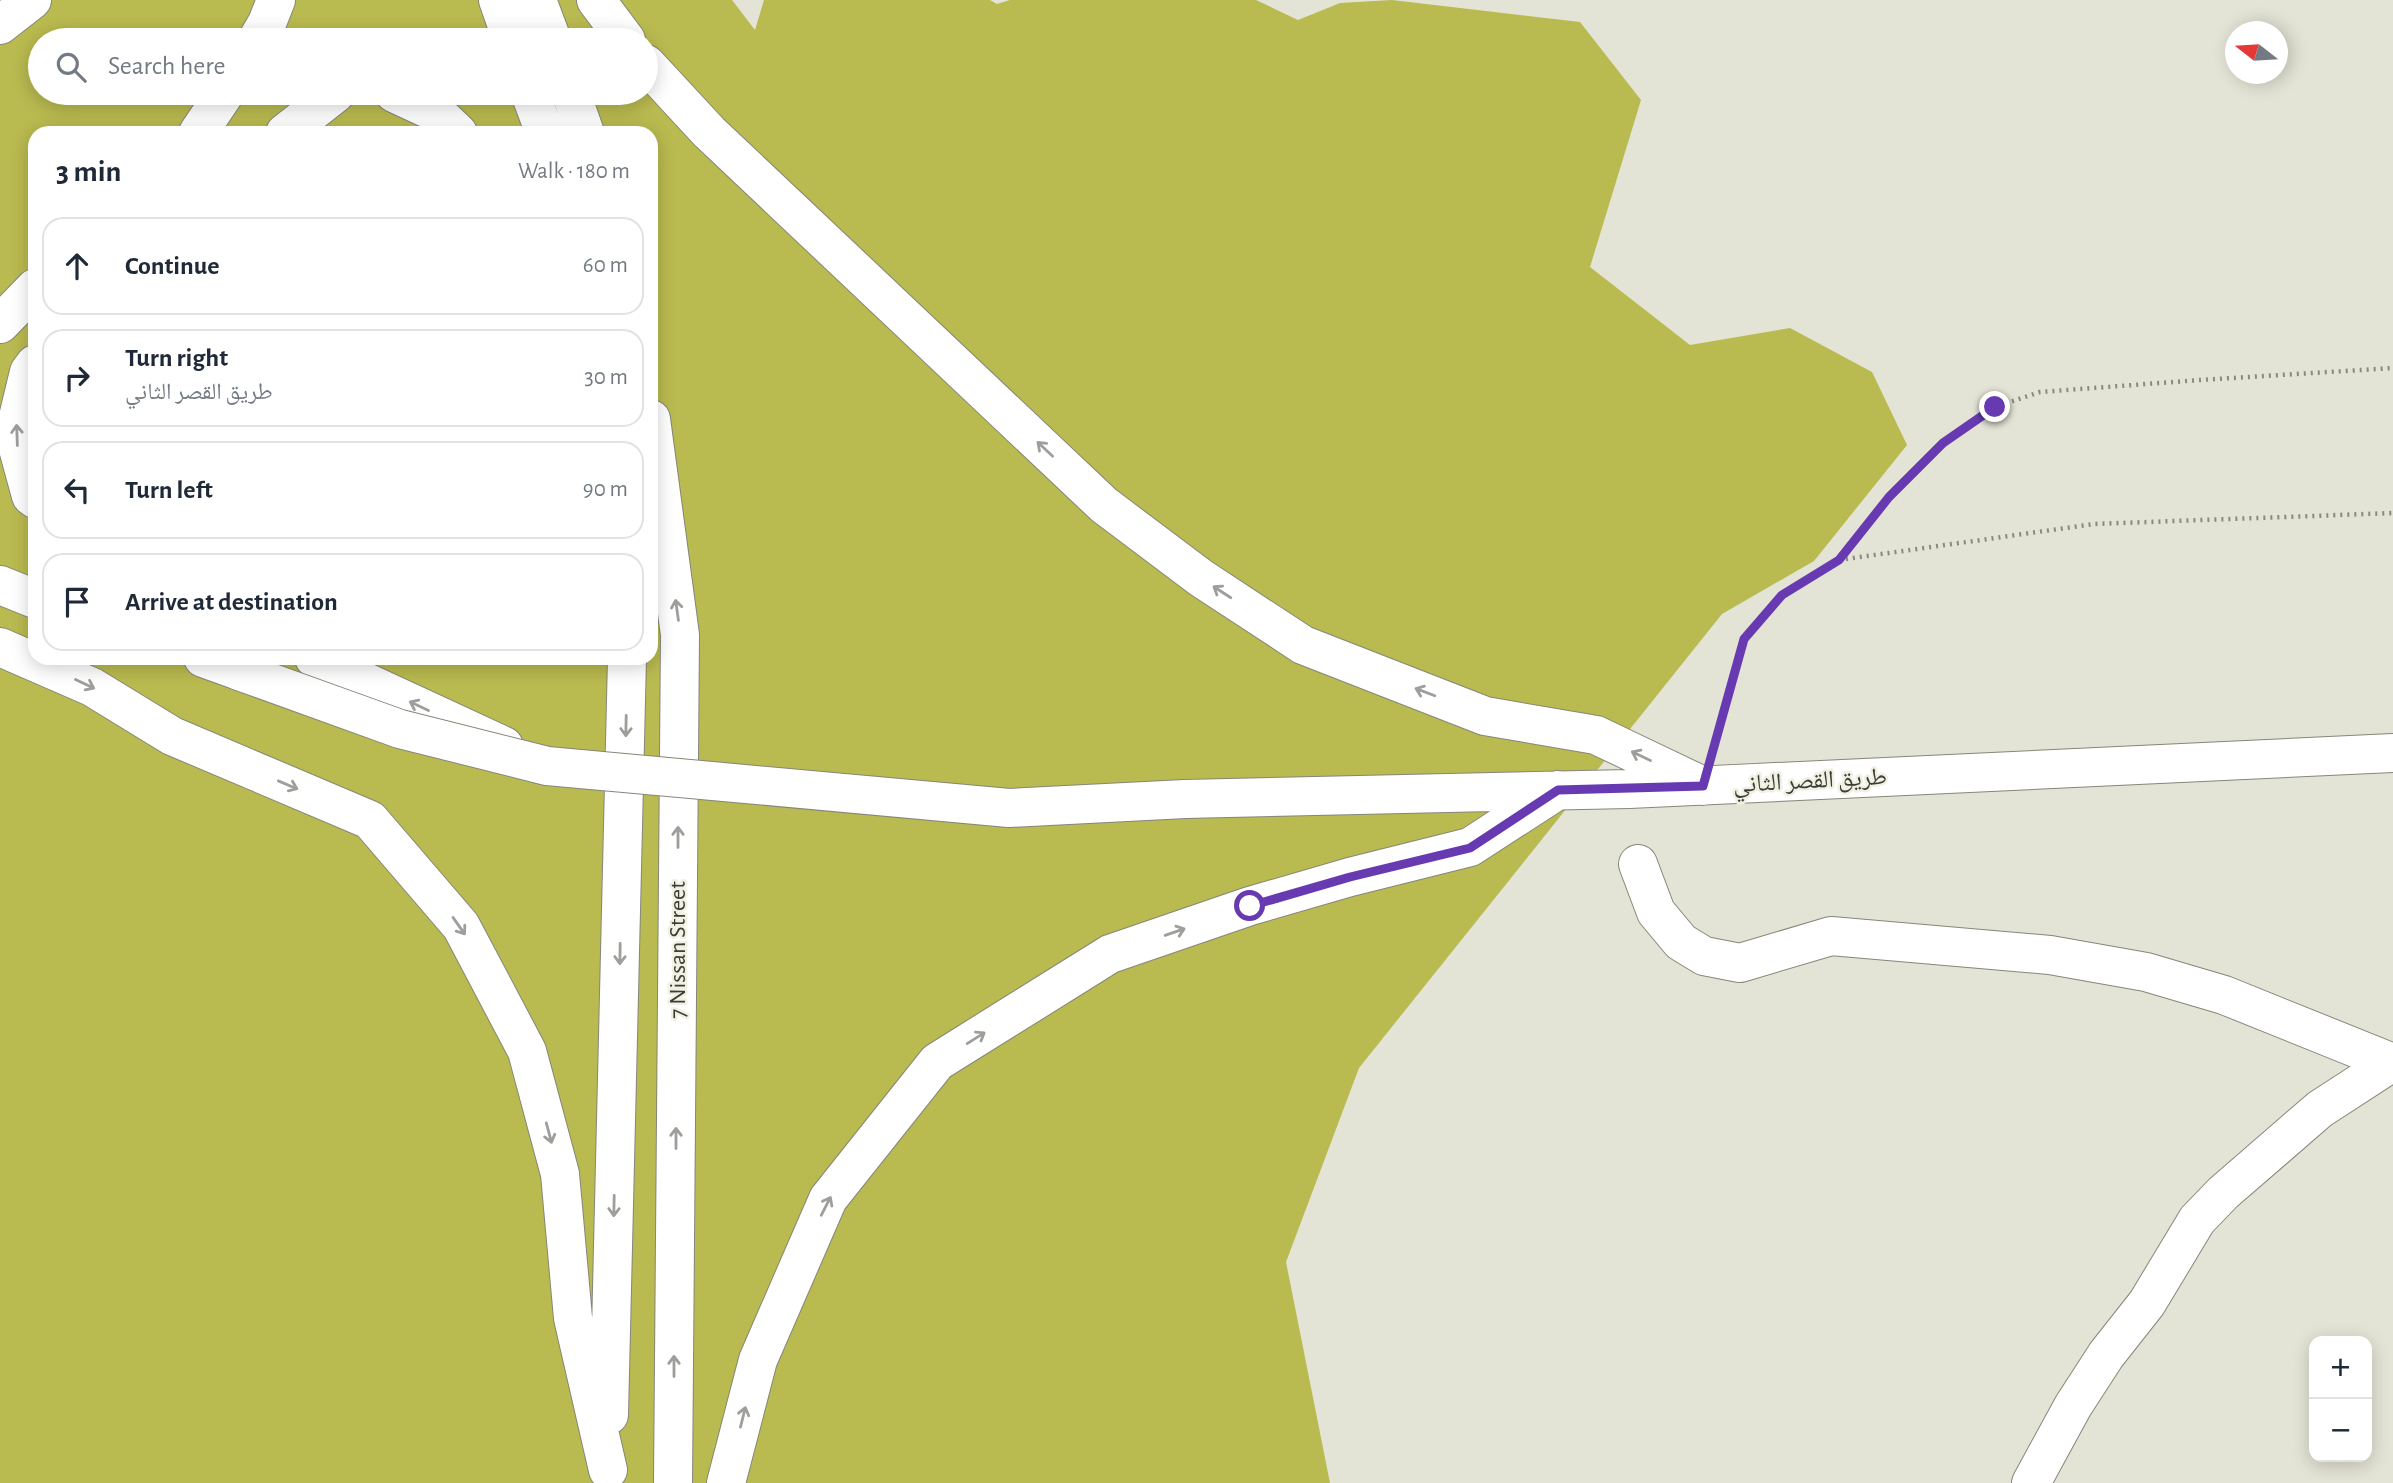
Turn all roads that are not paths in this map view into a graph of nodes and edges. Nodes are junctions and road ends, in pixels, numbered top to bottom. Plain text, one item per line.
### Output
1 (32, 0) edge
2 (276, 0) edge
3 (498, 0) edge
4 (537, 0) edge
5 (596, 0) edge
6 (0, 25) edge
7 (264, 28) edge
8 (508, 28) edge
9 (548, 28) edge
10 (617, 28) edge
11 (658, 77) edge
12 (217, 105) edge
13 (321, 105) edge
14 (420, 105) edge
15 (534, 105) edge
16 (575, 105) edge
17 (203, 126) edge
18 (294, 126) edge
19 (451, 126) edge
20 (542, 126) edge
21 (583, 126) edge
22 (28, 282) edge
23 (28, 295) edge
24 (0, 296) edge
25 (0, 324) edge
26 (28, 376) edge
27 (658, 471) edge
28 (28, 482) edge
29 (0, 585) edge
30 (28, 595) edge
31 (0, 647) edge
32 (28, 659) edge
33 (41, 665) edge
34 (222, 665) edge
35 (329, 665) edge
36 (627, 665) edge
37 (2393, 753) edge
38 (547, 766) junction
39 (1703, 786) junction
40 (1558, 790) junction
41 (1638, 864) dead end
42 (2392, 1063) edge
43 (608, 1476) edge
44 (673, 1483) edge
45 (726, 1483) edge
46 (2031, 1483) edge

1 - 6 main road
2 - 7 main road
3 - 8 main road
4 - 9 main road
5 - 10 main road
39 -> 11 main road
12 - 17 main road
13 - 18 main road
14 - 19 main road
15 - 20 main road
16 - 21 main road
22 - 24 main road
23 - 25 main road
28 -> 26 main road
44 -> 27 main road, 7 Nissan Street
29 - 30 main road
31 -> 32 main road
33 -> 43 main road
34 - 38 main road, bridge
38 -> 35 main road, bridge
36 -> 43 main road
37 - 39 main road, طريق القصر الثاني
38 - 40 main road, طريق القصر الثاني, bridge
39 - 40 main road, طريق القصر الثاني
45 -> 40 main road
41 - 42 main road
42 - 46 main road

